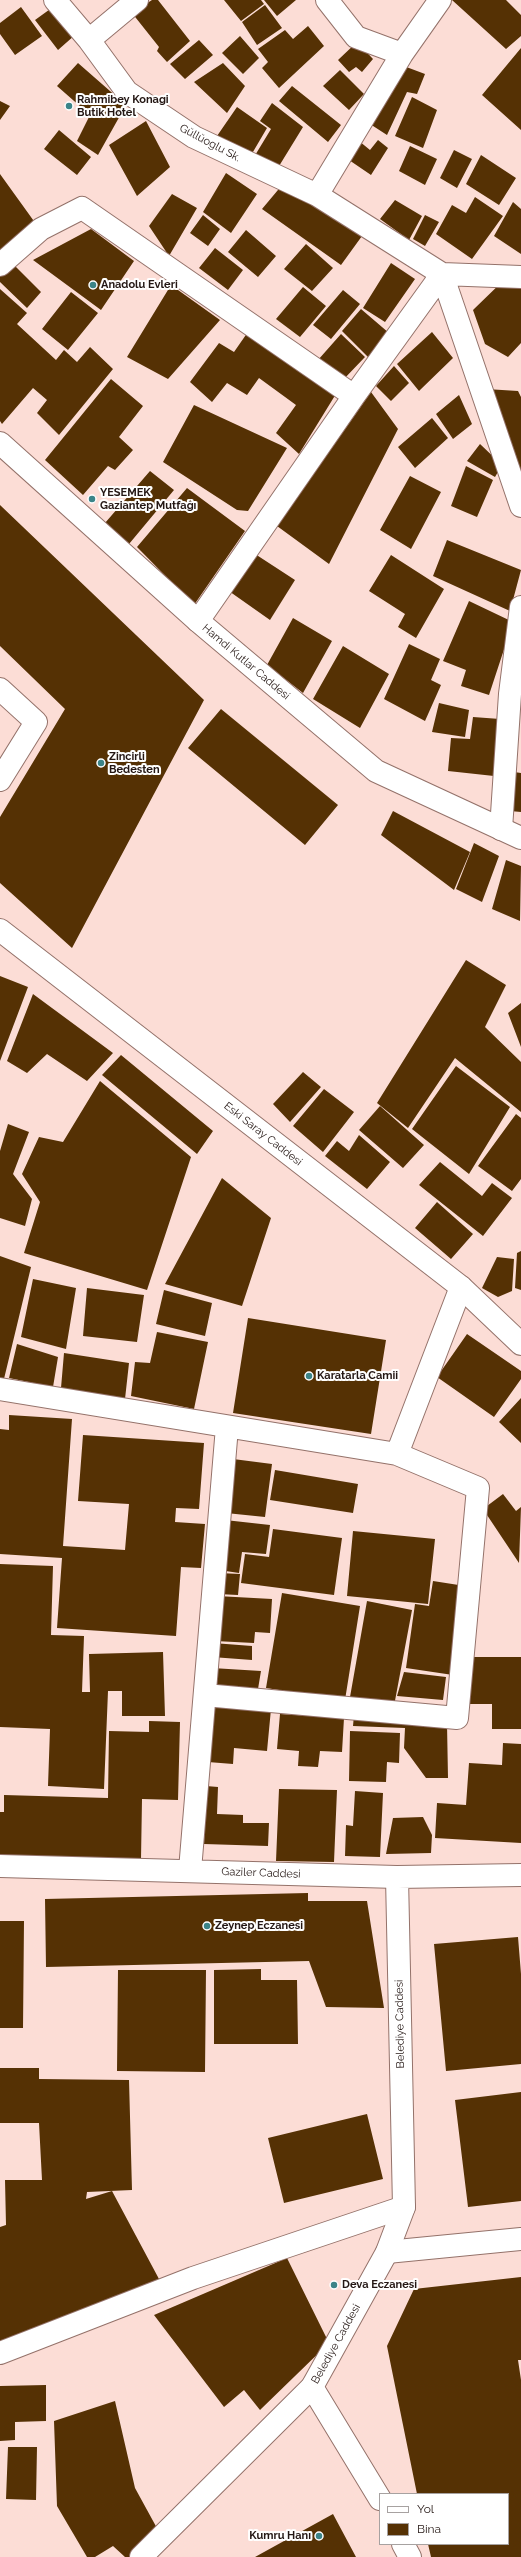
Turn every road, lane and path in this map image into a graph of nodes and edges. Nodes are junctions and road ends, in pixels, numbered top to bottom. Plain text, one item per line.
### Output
1 (55, 0) edge
2 (137, 0) edge
3 (327, 0) edge
4 (440, 0) edge
5 (88, 40) junction
6 (402, 54) junction
7 (317, 195) junction
8 (0, 265) edge
9 (442, 274) junction
10 (521, 277) edge
11 (354, 396) junction
12 (0, 443) edge
13 (521, 506) edge
14 (521, 607) edge
15 (198, 621) junction
16 (0, 689) edge
17 (0, 780) edge
18 (501, 829) junction
19 (521, 838) edge
20 (0, 930) edge
21 (461, 1287) junction
22 (521, 1344) edge
23 (0, 1389) edge
24 (227, 1426) junction
25 (397, 1454) junction
26 (205, 1695) junction
27 (0, 1866) edge
28 (190, 1870) junction
29 (521, 1875) edge
30 (397, 1877) junction
31 (404, 2207) junction
32 (521, 2239) edge
33 (387, 2252) junction
34 (0, 2354) edge
35 (312, 2387) junction
36 (379, 2497) edge
37 (404, 2545) edge
38 (141, 2557) edge
39 (410, 2557) edge

1 - 5 street, Güllüoglu Sk.
2 - 5 street
3 - 6 street
4 - 6 street
5 - 7 street, Güllüoglu Sk.
6 - 7 street
7 - 9 street, Güllüoglu Sk.
8 - 11 street
9 - 10 street
9 - 11 street
9 - 13 street
11 - 15 street
12 - 15 street, Hamdi Kutlar Caddesi
14 - 18 street
15 - 18 street, Hamdi Kutlar Caddesi
16 - 17 street
18 - 19 street, Hamdi Kutlar Caddesi
20 - 21 street, Eski Saray Caddesi
21 - 22 street, Eski Saray Caddesi
21 - 25 street
23 - 24 street
24 - 25 street
24 - 26 street
25 - 26 street
26 - 28 street
27 - 28 street, Gaziler Caddesi
28 - 30 street, Gaziler Caddesi
29 - 30 street, Gaziler Caddesi
30 - 31 street, Belediye Caddesi
31 - 33 street, Belediye Caddesi
31 - 34 street
32 - 33 street
33 - 35 street, Belediye Caddesi
35 - 36 street
35 - 38 street, Belediye Caddesi
37 - 39 street

